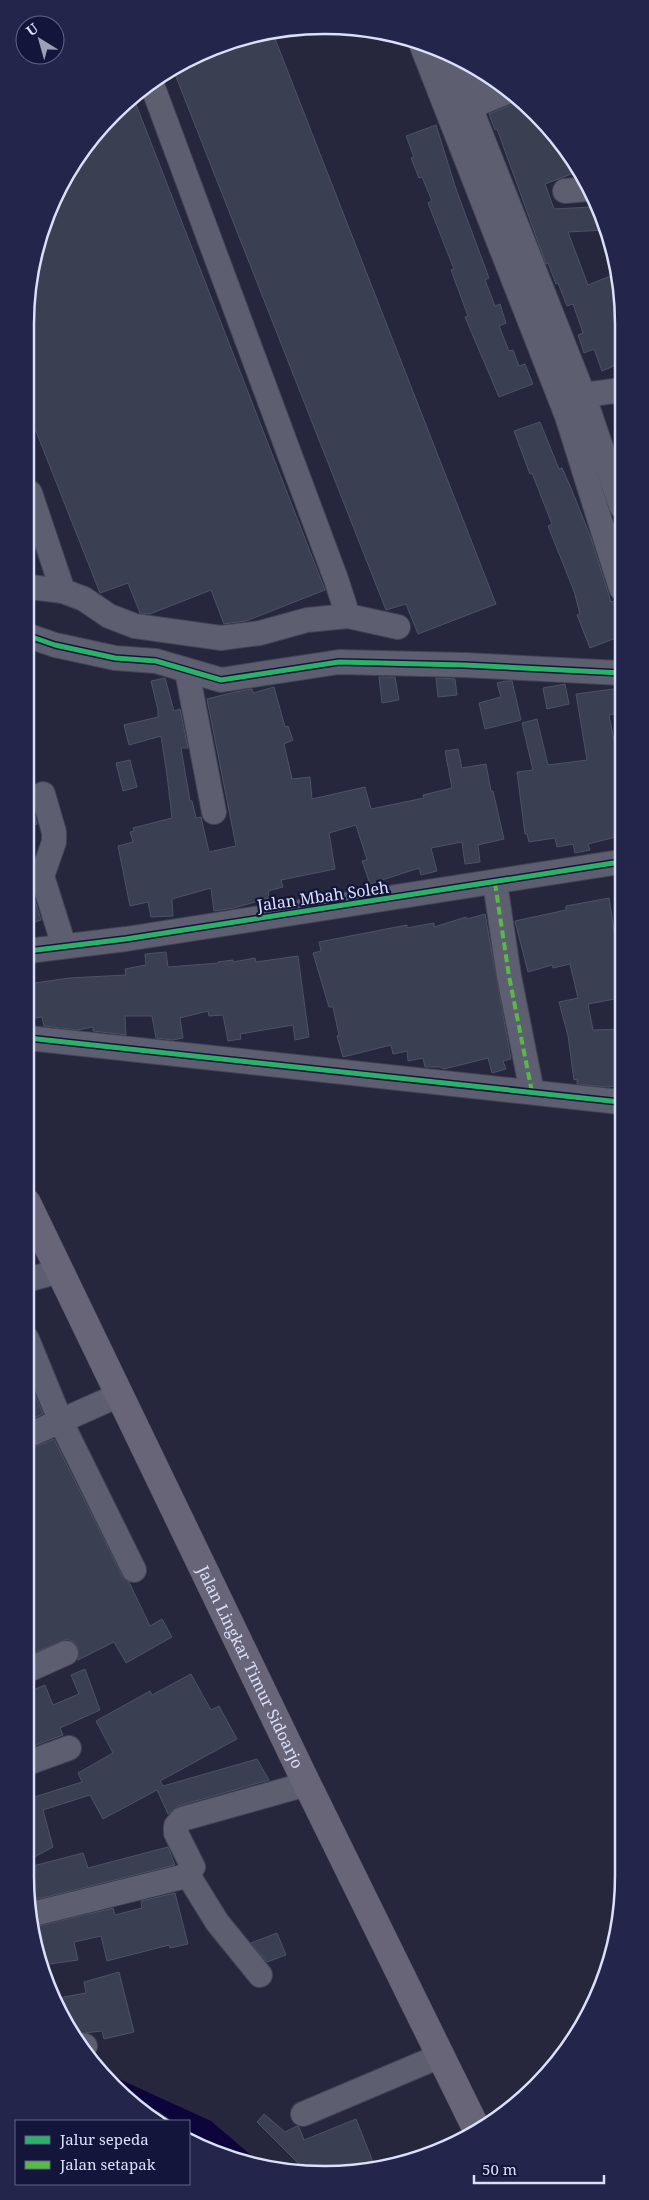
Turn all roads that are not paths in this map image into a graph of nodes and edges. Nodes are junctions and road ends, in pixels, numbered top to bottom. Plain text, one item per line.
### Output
1 (426, 52) edge
2 (451, 63) edge
3 (484, 82) edge
4 (154, 90) edge
5 (500, 93) edge
6 (457, 102) junction
7 (615, 392) edge
8 (575, 405) junction
9 (615, 406) edge
10 (615, 493) edge
11 (34, 504) edge
12 (615, 564) edge
13 (34, 587) edge
14 (63, 591) junction
15 (348, 616) junction
16 (398, 626) dead end
17 (34, 638) edge
18 (187, 671) junction
19 (615, 673) edge
20 (43, 794) dead end
21 (214, 812) dead end
22 (615, 863) edge
23 (495, 883) junction
24 (64, 946) junction
25 (34, 950) edge
26 (34, 1039) edge
27 (532, 1092) junction
28 (615, 1101) edge
29 (34, 1217) edge
30 (60, 1271) junction
31 (34, 1278) edge
32 (34, 1356) edge
33 (119, 1394) junction
34 (60, 1422) junction
35 (34, 1433) edge
36 (134, 1570) dead end
37 (66, 1653) dead end
38 (34, 1667) edge
39 (69, 1748) dead end
40 (34, 1761) edge
41 (307, 1784) junction
42 (188, 1875) junction
43 (36, 1913) edge
44 (260, 1975) dead end
45 (440, 2056) junction
46 (303, 2114) dead end
47 (474, 2124) edge

1 - 6 street
2 - 6 street
3 - 6 street
4 - 15 street
5 - 6 street
6 - 8 street
7 - 8 street
8 - 9 street
8 - 10 street
8 - 12 street
11 - 14 street
13 - 14 street
14 - 15 street
15 - 16 street
17 - 18 street
18 - 19 street
18 - 21 street
20 - 24 street
22 - 23 street, Jalan Mbah Soleh
23 - 24 street, Jalan Mbah Soleh
23 - 27 street
24 - 25 street, Jalan Mbah Soleh
26 - 27 street
27 - 28 street
29 - 30 main road, Jalan Lingkar Timur Sidoarjo
30 - 31 street
30 - 33 main road, Jalan Lingkar Timur Sidoarjo
32 - 34 street
33 - 34 street
33 - 41 main road, Jalan Lingkar Timur Sidoarjo
34 - 35 street
34 - 36 street
37 - 38 street
39 - 40 street
41 - 42 street
41 - 45 main road, Jalan Lingkar Timur Sidoarjo
42 - 43 street
42 - 44 street
45 - 46 street
45 - 47 main road, Jalan Lingkar Timur Sidoarjo

